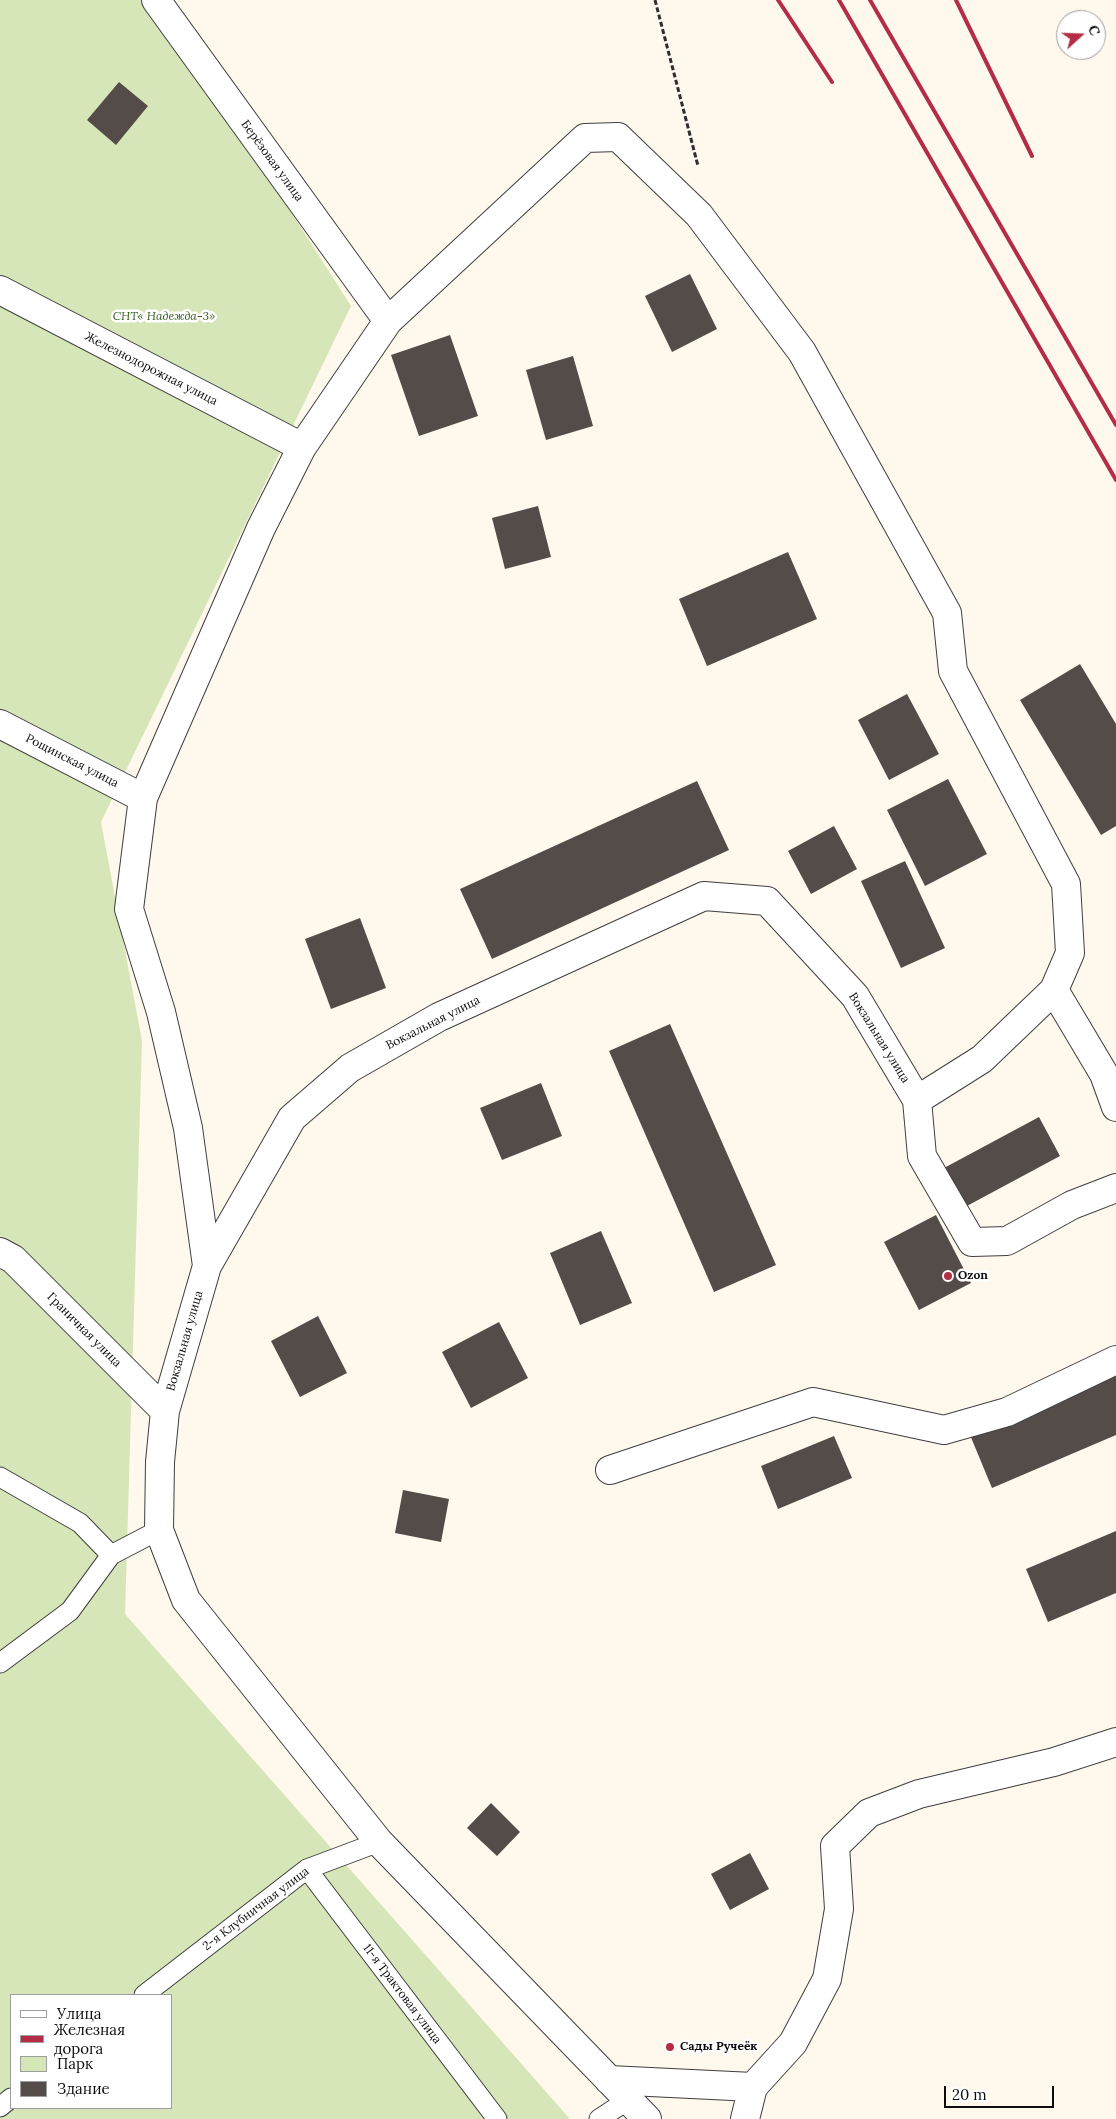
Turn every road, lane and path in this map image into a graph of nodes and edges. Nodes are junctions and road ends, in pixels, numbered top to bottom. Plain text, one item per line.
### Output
1 (156, 0) edge
2 (655, 0) edge
3 (699, 216) junction
4 (0, 290) edge
5 (388, 321) junction
6 (302, 447) junction
7 (0, 724) edge
8 (143, 798) junction
9 (1054, 990) junction
10 (917, 1100) junction
11 (1116, 1106) edge
12 (1116, 1188) edge
13 (0, 1252) edge
14 (207, 1266) junction
15 (1116, 1360) edge
16 (165, 1411) junction
17 (610, 1470) dead end
18 (0, 1477) edge
19 (159, 1530) junction
20 (111, 1555) junction
21 (0, 1663) edge
22 (1116, 1742) edge
23 (379, 1842) junction
24 (307, 1869) junction
25 (145, 1994) edge
26 (609, 2080) junction
27 (753, 2087) junction
28 (10, 2099) edge
29 (628, 2100) junction
30 (0, 2107) edge
31 (497, 2119) edge
32 (599, 2119) edge
33 (647, 2119) edge
34 (745, 2119) edge

1 - 5 street, Берёзовая улица
2 - 3 path
3 - 5 street
3 - 9 street
4 - 6 street, Железнодорожная улица
5 - 6 street
6 - 8 street
7 - 8 street, Рощинская улица
8 - 14 street
9 - 10 street
9 - 11 street
10 - 12 street
10 - 14 street, Вокзальная улица
13 - 16 street, Граничная улица
14 - 16 street, Вокзальная улица
15 - 17 street
16 - 19 street, Вокзальная улица
18 - 20 lane
19 - 20 lane
19 - 23 street
20 - 21 lane
22 - 27 street
23 - 24 lane, 2-я Клубничная улица
23 - 26 street
24 - 25 lane, 2-я Клубничная улица
24 - 31 lane, 11-я Трактовая улица
26 - 27 street
26 - 29 street
27 - 34 street
28 - 30 lane
29 - 32 lane
29 - 33 street

